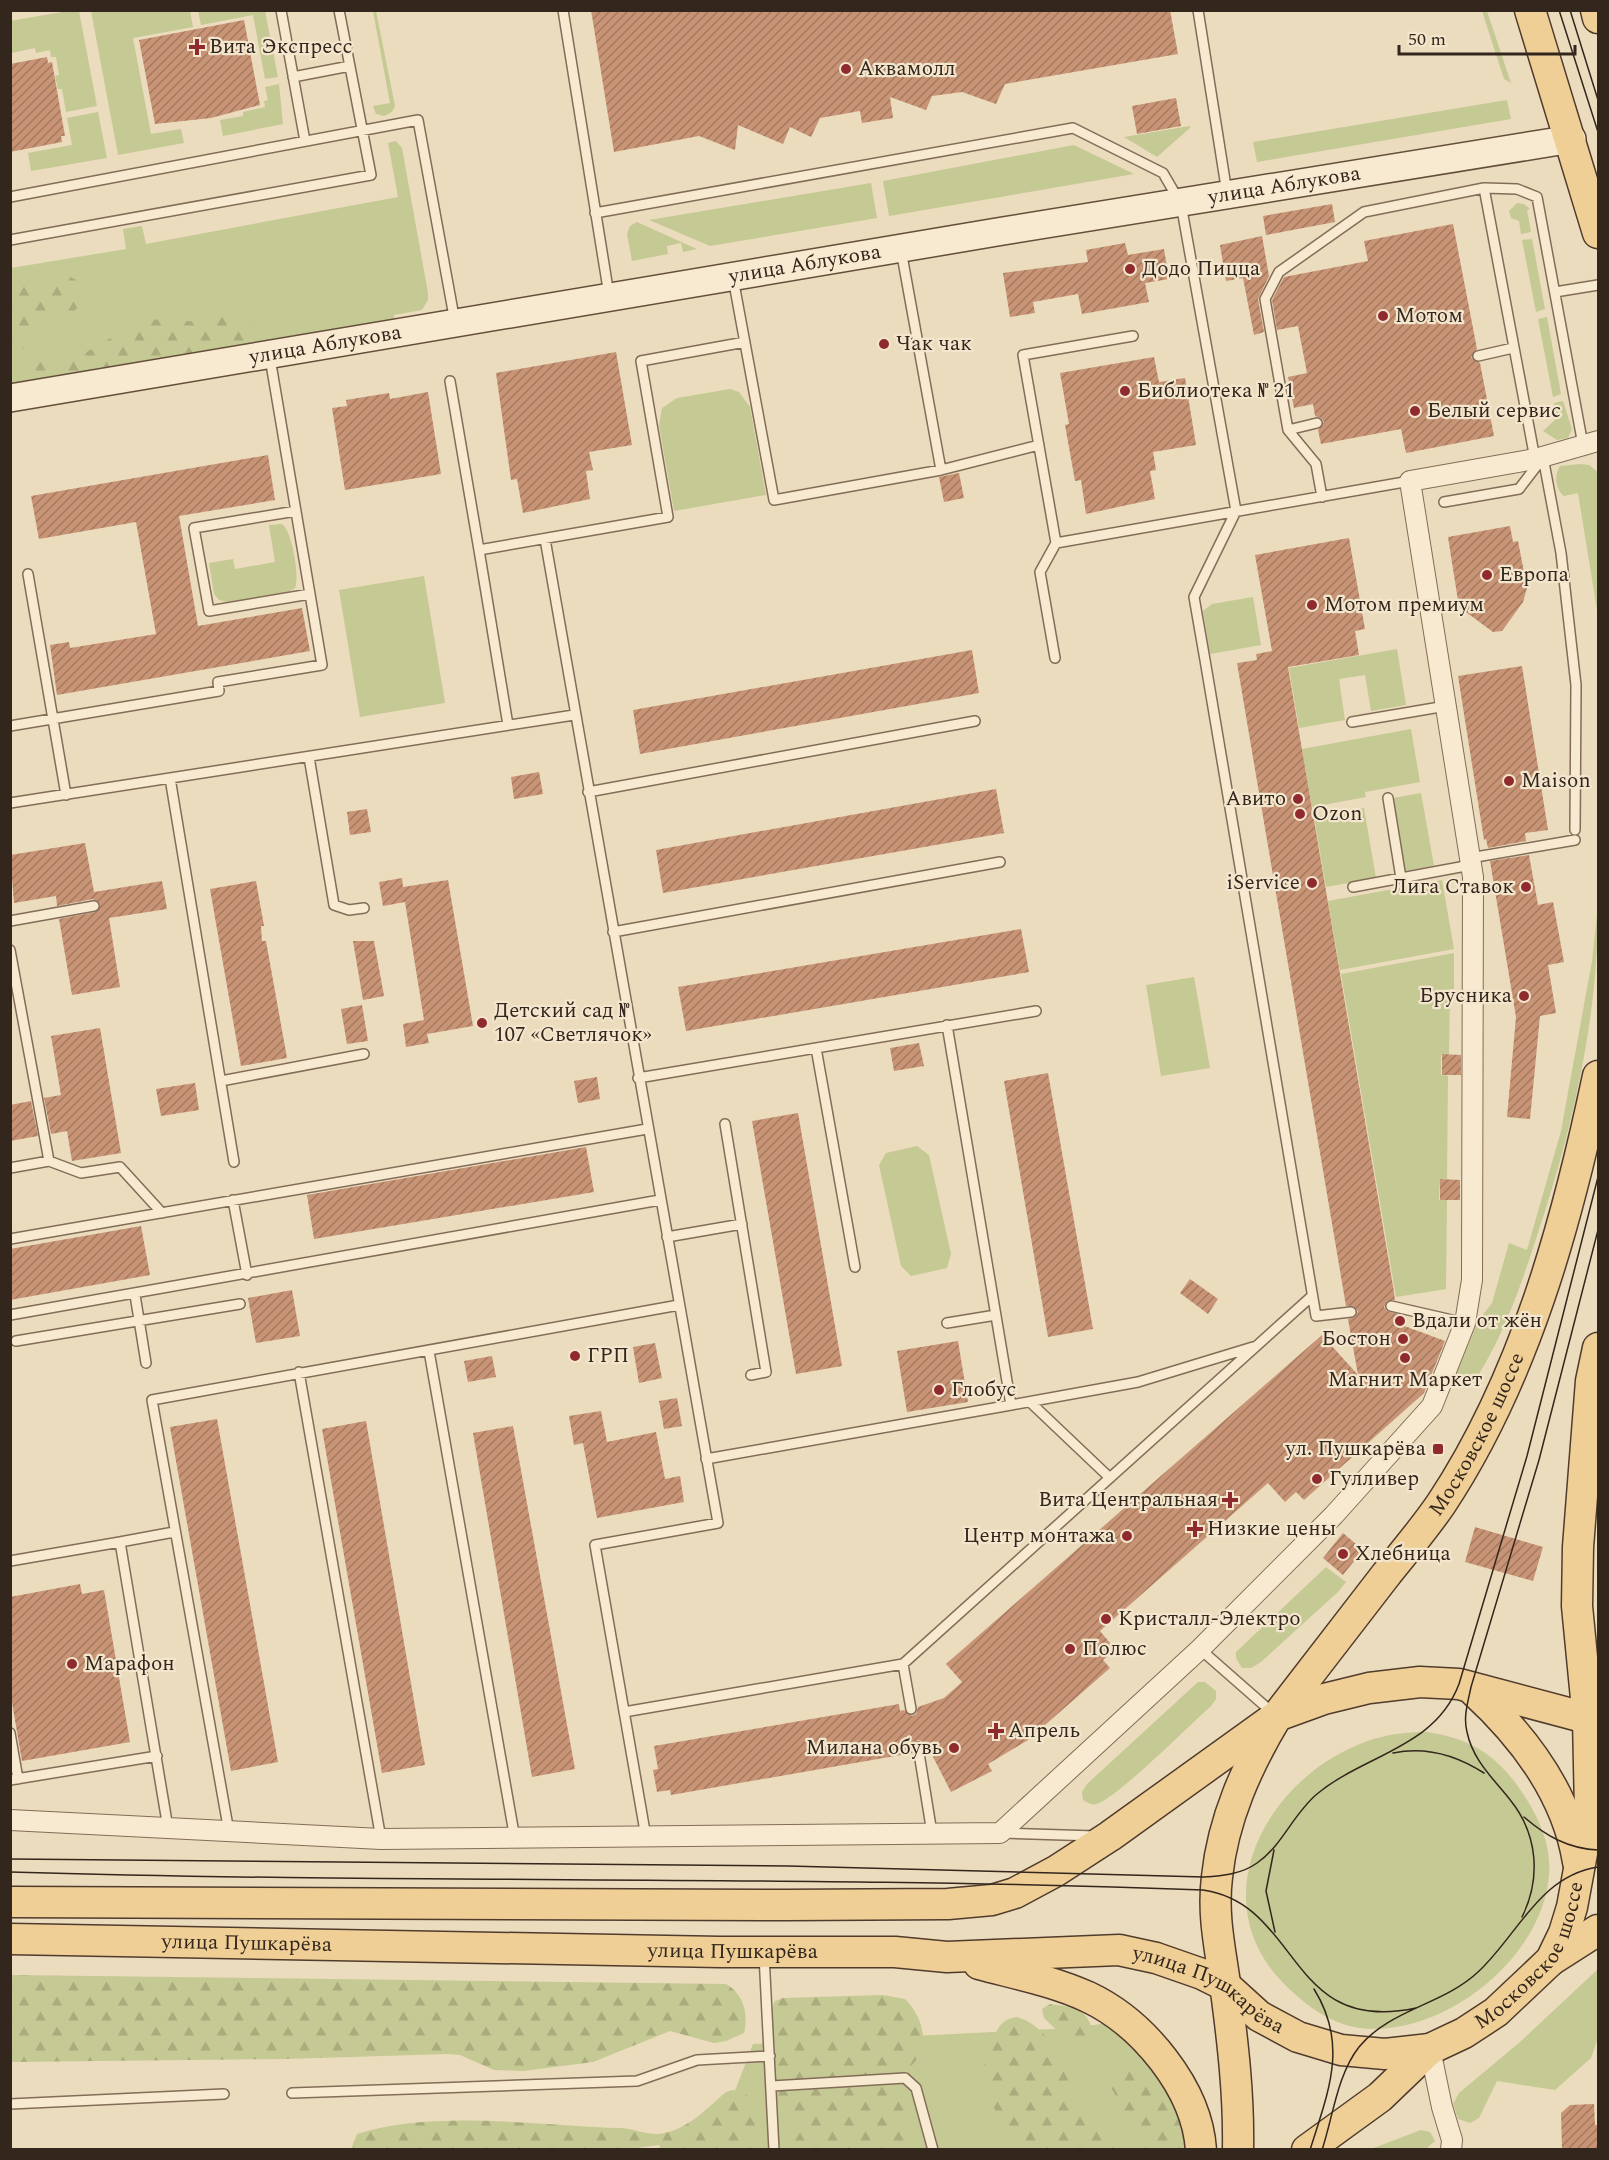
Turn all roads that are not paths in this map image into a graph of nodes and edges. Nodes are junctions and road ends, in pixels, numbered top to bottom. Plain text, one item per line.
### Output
1 (280, 10) edge
2 (339, 10) edge
3 (563, 10) edge
4 (1198, 10) edge
5 (1530, 10) edge
6 (1596, 10) edge
7 (1599, 18) edge
8 (350, 66) junction
9 (293, 77) junction
10 (362, 131) junction
11 (1585, 137) edge
12 (305, 141) junction
13 (1484, 188) junction
14 (1228, 196) junction
15 (10, 197) edge
16 (1181, 204) junction
17 (596, 213) junction
18 (1599, 233) edge
19 (10, 240) edge
20 (901, 250) junction
21 (733, 278) junction
22 (1599, 285) edge
23 (1555, 292) junction
24 (609, 298) junction
25 (455, 324) junction
26 (1133, 336) dead end
27 (745, 342) junction
28 (1514, 348) junction
29 (270, 355) junction
30 (1478, 356) dead end
31 (450, 381) dead end
32 (10, 398) edge
33 (1317, 423) dead end
34 (1288, 430) junction
35 (1591, 443) edge
36 (1039, 445) junction
37 (1539, 458) junction
38 (941, 470) junction
39 (1410, 481) junction
40 (1322, 497) junction
41 (1444, 502) dead end
42 (296, 511) junction
43 (1236, 511) junction
44 (545, 539) junction
45 (1056, 543) junction
46 (479, 550) junction
47 (28, 574) dead end
48 (310, 594) junction
49 (1055, 658) dead end
50 (1446, 706) junction
51 (574, 715) junction
52 (53, 719) junction
53 (975, 721) dead end
54 (1353, 722) dead end
55 (508, 725) junction
56 (10, 726) edge
57 (309, 756) junction
58 (170, 778) junction
59 (588, 792) junction
60 (66, 795) junction
61 (1388, 798) dead end
62 (10, 803) edge
63 (1575, 830) dead end
64 (1575, 840) dead end
65 (1000, 862) dead end
66 (1471, 862) junction
67 (1401, 878) junction
68 (1353, 887) dead end
69 (94, 906) dead end
70 (364, 908) dead end
71 (10, 921) edge
72 (613, 932) junction
73 (10, 950) edge
74 (1036, 1011) dead end
75 (947, 1025) junction
76 (816, 1048) junction
77 (363, 1054) dead end
78 (1599, 1076) edge
79 (638, 1078) junction
80 (220, 1081) junction
81 (726, 1124) dead end
82 (647, 1128) junction
83 (49, 1161) junction
84 (234, 1162) dead end
85 (10, 1168) edge
86 (233, 1200) junction
87 (660, 1200) junction
88 (162, 1213) junction
89 (742, 1224) junction
90 (667, 1237) junction
91 (10, 1239) edge
92 (855, 1267) dead end
93 (247, 1275) junction
94 (135, 1295) junction
95 (1312, 1296) junction
96 (240, 1304) dead end
97 (679, 1305) junction
98 (1391, 1306) dead end
99 (1351, 1312) dead end
100 (996, 1315) junction
101 (10, 1316) edge
102 (139, 1321) junction
103 (947, 1323) dead end
104 (1465, 1323) junction
105 (16, 1341) dead end
106 (1257, 1346) junction
107 (1599, 1348) edge
108 (429, 1351) junction
109 (146, 1363) dead end
110 (299, 1372) junction
111 (750, 1375) dead end
112 (1030, 1402) junction
113 (1011, 1405) junction
114 (1592, 1451) edge
115 (706, 1460) junction
116 (1110, 1478) junction
117 (174, 1532) junction
118 (120, 1542) junction
119 (10, 1561) edge
120 (1577, 1606) junction
121 (1599, 1648) edge
122 (1200, 1649) junction
123 (903, 1664) junction
124 (1470, 1687) junction
125 (911, 1709) dead end
126 (624, 1712) junction
127 (1277, 1716) junction
128 (1593, 1720) edge
129 (10, 1733) edge
130 (918, 1747) dead end
131 (156, 1756) junction
132 (14, 1779) edge
133 (10, 1820) edge
134 (168, 1828) junction
135 (230, 1832) junction
136 (932, 1833) junction
137 (1000, 1833) junction
138 (1110, 1836) junction
139 (646, 1837) junction
140 (381, 1839) junction
141 (515, 1839) junction
142 (1579, 1871) junction
143 (10, 1902) edge
144 (1599, 1930) edge
145 (10, 1939) edge
146 (764, 1952) junction
147 (947, 1957) junction
148 (1551, 1960) junction
149 (1226, 1986) junction
150 (1430, 2049) junction
151 (770, 2056) junction
152 (772, 2086) junction
153 (292, 2093) dead end
154 (224, 2094) dead end
155 (10, 2104) edge
156 (774, 2150) edge
157 (933, 2150) edge
158 (1201, 2150) edge
159 (1238, 2150) edge
160 (1307, 2150) edge
161 (1451, 2150) edge

1 - 9 lane
2 - 8 lane
3 - 17 lane
4 - 14 lane
5 - 11 main road
6 - 7 main road
8 - 9 lane
8 - 10 lane
9 - 12 lane
10 - 12 lane
10 - 19 lane
10 - 25 lane
11 - 14 street, улица Аблукова
11 - 18 main road
12 - 15 lane
13 - 23 lane
13 - 28 lane
13 - 34 lane
14 - 16 street, улица Аблукова
16 - 17 lane
16 - 20 street, улица Аблукова
16 - 43 lane
17 - 24 lane
20 - 21 street, улица Аблукова
20 - 38 lane
21 - 24 street, улица Аблукова
21 - 27 lane
22 - 23 lane
23 - 35 lane
24 - 25 street, улица Аблукова
25 - 29 street, улица Аблукова
26 - 36 lane
27 - 38 lane
27 - 44 lane
28 - 30 lane
28 - 37 lane
29 - 32 street, улица Аблукова
29 - 42 lane
31 - 46 lane
33 - 34 lane
34 - 40 lane
35 - 37 street
36 - 38 lane
36 - 45 lane
37 - 39 street
37 - 41 lane
37 - 63 lane
39 - 40 lane
39 - 50 street
40 - 43 lane
42 - 48 lane
42 - 48 lane
43 - 45 lane
43 - 95 lane
44 - 46 lane
44 - 51 lane
45 - 49 lane
46 - 55 lane
47 - 52 lane
48 - 52 lane
50 - 54 lane
50 - 66 street
51 - 55 lane
51 - 59 lane
52 - 56 lane
52 - 60 lane
53 - 59 lane
55 - 57 lane
57 - 58 lane
57 - 70 lane
58 - 60 lane
58 - 80 lane
59 - 72 lane
60 - 62 lane
61 - 67 lane
64 - 66 lane
65 - 72 lane
66 - 67 lane
66 - 104 street
67 - 68 lane
69 - 71 lane
72 - 79 lane
73 - 83 lane
74 - 75 lane
75 - 76 lane
75 - 100 lane
76 - 79 lane
76 - 92 lane
77 - 80 lane
78 - 127 main road, Московское шоссе
79 - 82 lane
80 - 84 lane
81 - 89 lane
82 - 86 lane
82 - 87 lane
83 - 85 lane
83 - 88 lane
86 - 88 lane
86 - 93 lane
87 - 90 lane
87 - 93 lane
88 - 91 lane
89 - 90 lane
89 - 111 lane
90 - 97 lane
93 - 94 lane
94 - 101 lane
94 - 102 lane
95 - 99 lane
95 - 106 lane
96 - 102 lane
97 - 108 lane
97 - 115 lane
98 - 104 lane
100 - 103 lane
100 - 113 lane
102 - 105 lane
102 - 109 lane
104 - 122 street
106 - 112 lane
106 - 116 lane
107 - 114 main road, Московское шоссе
108 - 110 lane
108 - 141 lane
110 - 117 lane
110 - 140 lane
112 - 113 lane
112 - 116 lane
113 - 115 lane
114 - 120 main road, Московское шоссе
115 - 126 lane
116 - 123 lane
117 - 118 lane
117 - 135 lane
118 - 119 lane
118 - 131 lane
120 - 121 main road
120 - 128 main road, Московское шоссе
122 - 127 lane
122 - 137 street
123 - 125 lane
123 - 126 lane
124 - 127 main road
124 - 128 main road
124 - 142 main road
126 - 139 lane
127 - 138 main road, улица Пушкарёва
127 - 149 main road
128 - 142 main road, Московское шоссе
129 - 132 lane
130 - 136 lane
131 - 132 lane
131 - 134 lane
133 - 134 street
134 - 135 street
135 - 140 street
136 - 137 street
136 - 139 street
137 - 138 lane
138 - 143 main road, улица Пушкарёва
139 - 141 street
140 - 141 street
142 - 148 main road, Московское шоссе
144 - 148 main road
145 - 146 main road, улица Пушкарёва
146 - 147 main road, улица Пушкарёва
146 - 151 lane
147 - 149 main road, улица Пушкарёва
147 - 158 main road
148 - 150 main road, Московское шоссе
149 - 150 main road, улица Пушкарёва
149 - 159 main road
150 - 160 main road, Московское шоссе
150 - 161 street
151 - 152 lane
151 - 153 lane
152 - 156 lane
152 - 157 lane
154 - 155 lane

